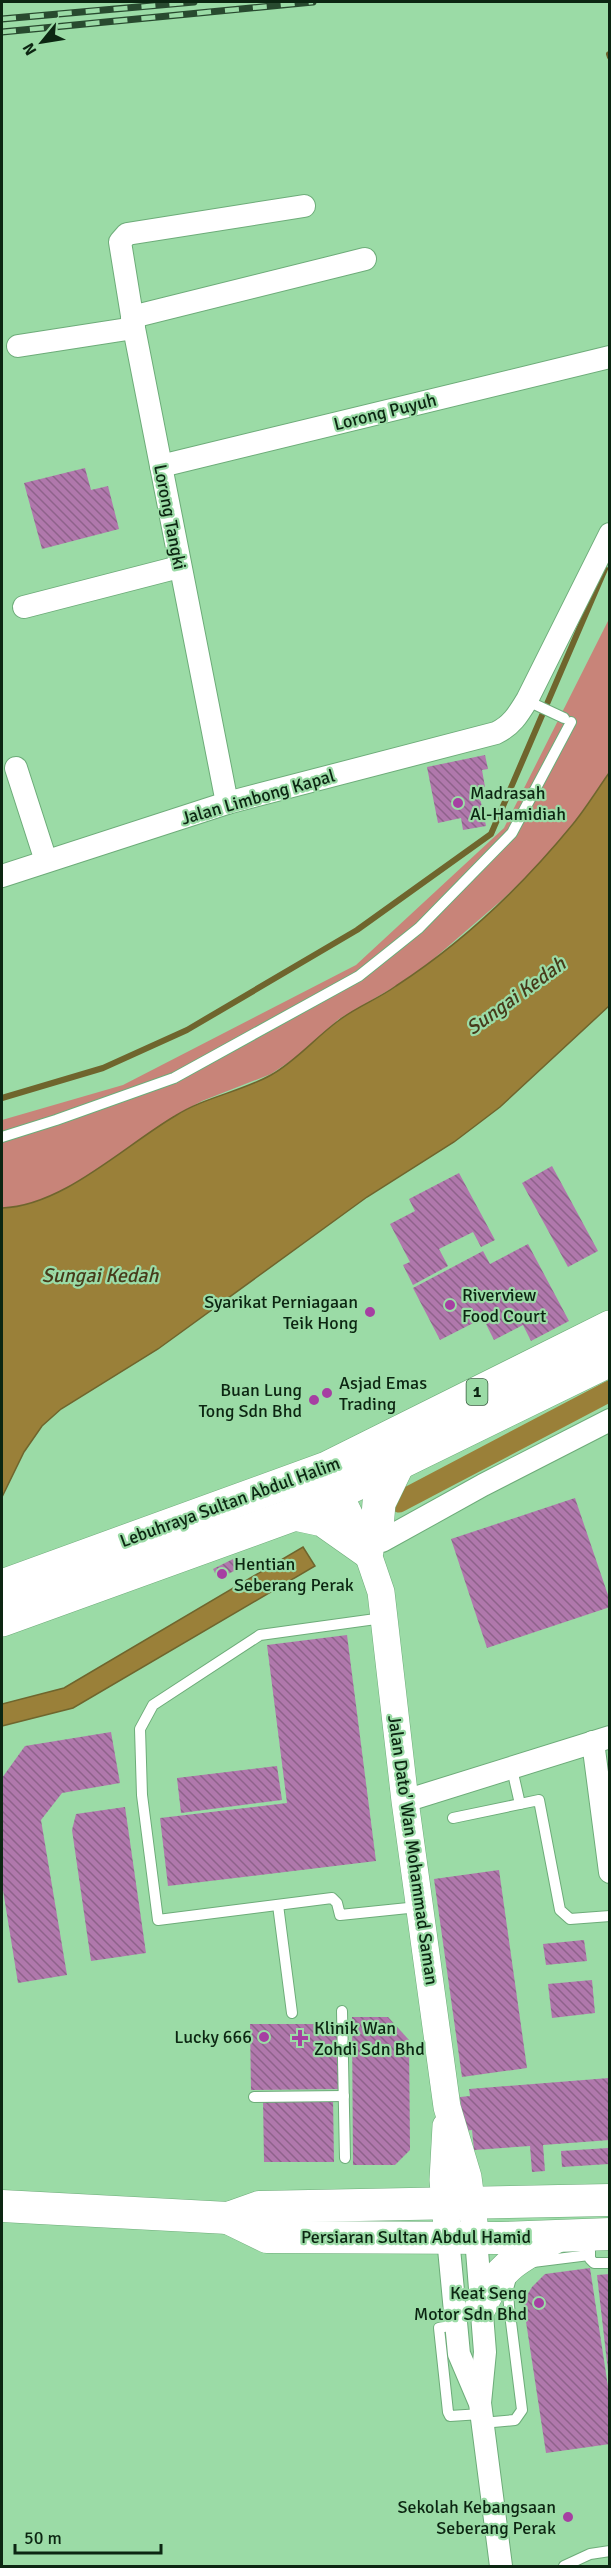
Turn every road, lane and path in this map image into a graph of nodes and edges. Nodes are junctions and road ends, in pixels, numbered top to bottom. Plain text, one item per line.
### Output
1 (304, 206) dead end
2 (365, 259) dead end
3 (133, 323) junction
4 (18, 346) dead end
5 (609, 357) edge
6 (161, 466) junction
7 (609, 534) edge
8 (179, 567) junction
9 (24, 607) dead end
10 (534, 704) dead end
11 (16, 768) dead end
12 (227, 803) junction
13 (46, 861) junction
14 (2, 876) edge
15 (2, 1137) edge
16 (609, 1327) edge
17 (609, 1360) edge
18 (609, 1420) edge
19 (397, 1466) junction
20 (341, 1477) junction
21 (295, 1514) junction
22 (375, 1540) junction
23 (2, 1586) edge
24 (382, 1605) junction
25 (2, 1620) edge
26 (601, 1739) edge
27 (512, 1769) junction
28 (405, 1801) junction
29 (520, 1804) junction
30 (453, 1818) dead end
31 (609, 1872) edge
32 (278, 1905) junction
33 (421, 1907) junction
34 (609, 1916) edge
35 (342, 2011) dead end
36 (292, 2013) dead end
37 (344, 2096) junction
38 (254, 2097) dead end
39 (345, 2158) dead end
40 (609, 2200) edge
41 (458, 2204) junction
42 (2, 2206) edge
43 (228, 2218) junction
44 (555, 2237) junction
45 (462, 2238) junction
46 (596, 2241) edge
47 (609, 2263) edge
48 (482, 2306) junction
49 (457, 2324) junction
50 (481, 2413) junction
51 (609, 2551) edge
52 (501, 2566) edge
53 (564, 2566) edge

1 - 3 street, Lorong Tangki
2 - 3 street
3 - 4 street
3 - 6 street, Lorong Tangki
5 - 6 street, Lorong Puyuh
6 - 8 street, Lorong Tangki
7 - 12 street, Jalan Limbong Kapal
8 - 9 street
8 - 12 street, Lorong Tangki
10 - 15 lane
11 - 13 street
12 - 13 street, Jalan Limbong Kapal
13 - 14 street, Jalan Limbong Kapal
16 - 20 main road, Lebuhraya Sultan Abdul Halim / 1
17 - 19 main road, Lebuhraya Sultan Abdul Halim / 1
18 - 22 street
19 - 20 main road, Lebuhraya Sultan Abdul Halim / 1
19 - 22 main road
20 - 21 main road, Lebuhraya Sultan Abdul Halim / 1
20 - 22 street, Jalan Dato' Wan Mohammad Saman
20 - 23 main road, Lebuhraya Sultan Abdul Halim / 1
21 - 22 main road
21 - 25 main road, Lebuhraya Sultan Abdul Halim / 1
22 - 24 street, Jalan Dato' Wan Mohammad Saman
24 - 28 street, Jalan Dato' Wan Mohammad Saman
24 - 32 lane
26 - 27 street
26 - 31 street
27 - 28 street
27 - 29 lane
28 - 33 street, Jalan Dato' Wan Mohammad Saman
29 - 30 lane
29 - 34 lane
32 - 33 lane
32 - 36 lane
33 - 41 street, Jalan Dato' Wan Mohammad Saman
35 - 37 lane
37 - 38 lane
37 - 39 lane
40 - 41 main road, Persiaran Sultan Abdul Hamid
41 - 43 main road, Persiaran Sultan Abdul Hamid
41 - 45 street, Jalan Dato' Wan Mohammad Saman
42 - 43 main road, Persiaran Sultan Abdul Hamid
43 - 45 main road, Persiaran Sultan Abdul Hamid
44 - 45 main road, Persiaran Sultan Abdul Hamid
44 - 46 main road, Persiaran Sultan Abdul Hamid
44 - 48 main road
45 - 48 street
45 - 49 street
46 - 47 lane
46 - 50 lane
48 - 50 street
49 - 50 street
49 - 50 lane
50 - 52 street
51 - 53 lane

